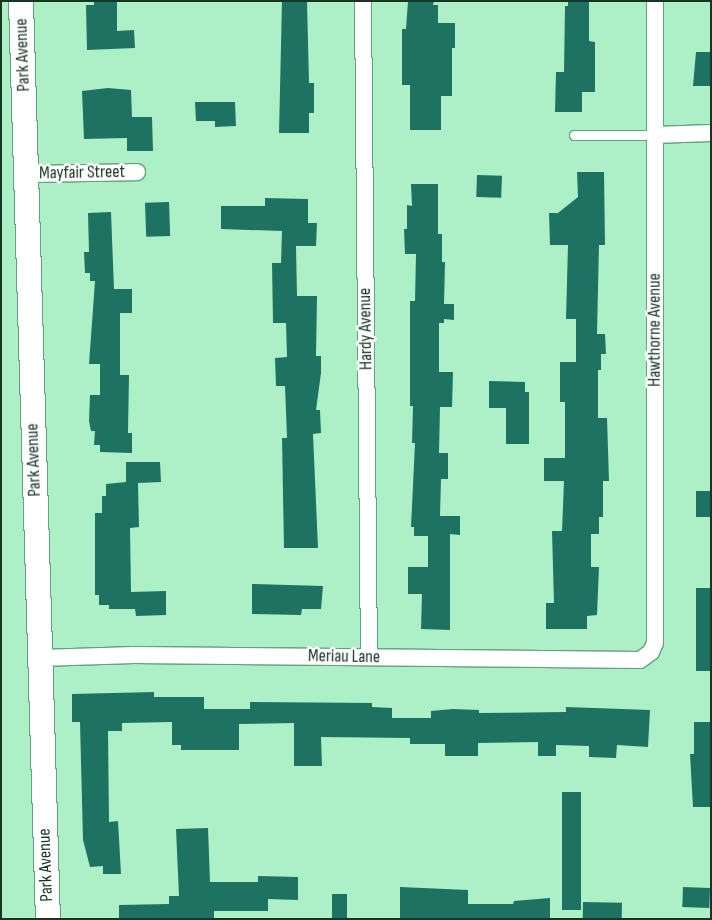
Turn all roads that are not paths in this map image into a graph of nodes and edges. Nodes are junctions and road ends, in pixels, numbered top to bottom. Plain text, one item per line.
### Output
1 (21, 1) edge
2 (363, 1) edge
3 (655, 1) edge
4 (711, 133) edge
5 (574, 134) dead end
6 (655, 134) junction
7 (137, 172) dead end
8 (26, 174) junction
9 (369, 657) junction
10 (647, 657) joint
11 (40, 658) junction
12 (48, 919) edge

1 - 8 street, Park Avenue
2 - 9 street, Hardy Avenue
3 - 6 street, Hawthorne Avenue
4 - 6 street
5 - 6 lane
6 - 10 street, Hawthorne Avenue
7 - 8 street, Mayfair Street
8 - 11 street, Park Avenue
9 - 10 street, Meriau Lane
9 - 11 street, Meriau Lane
11 - 12 street, Park Avenue

